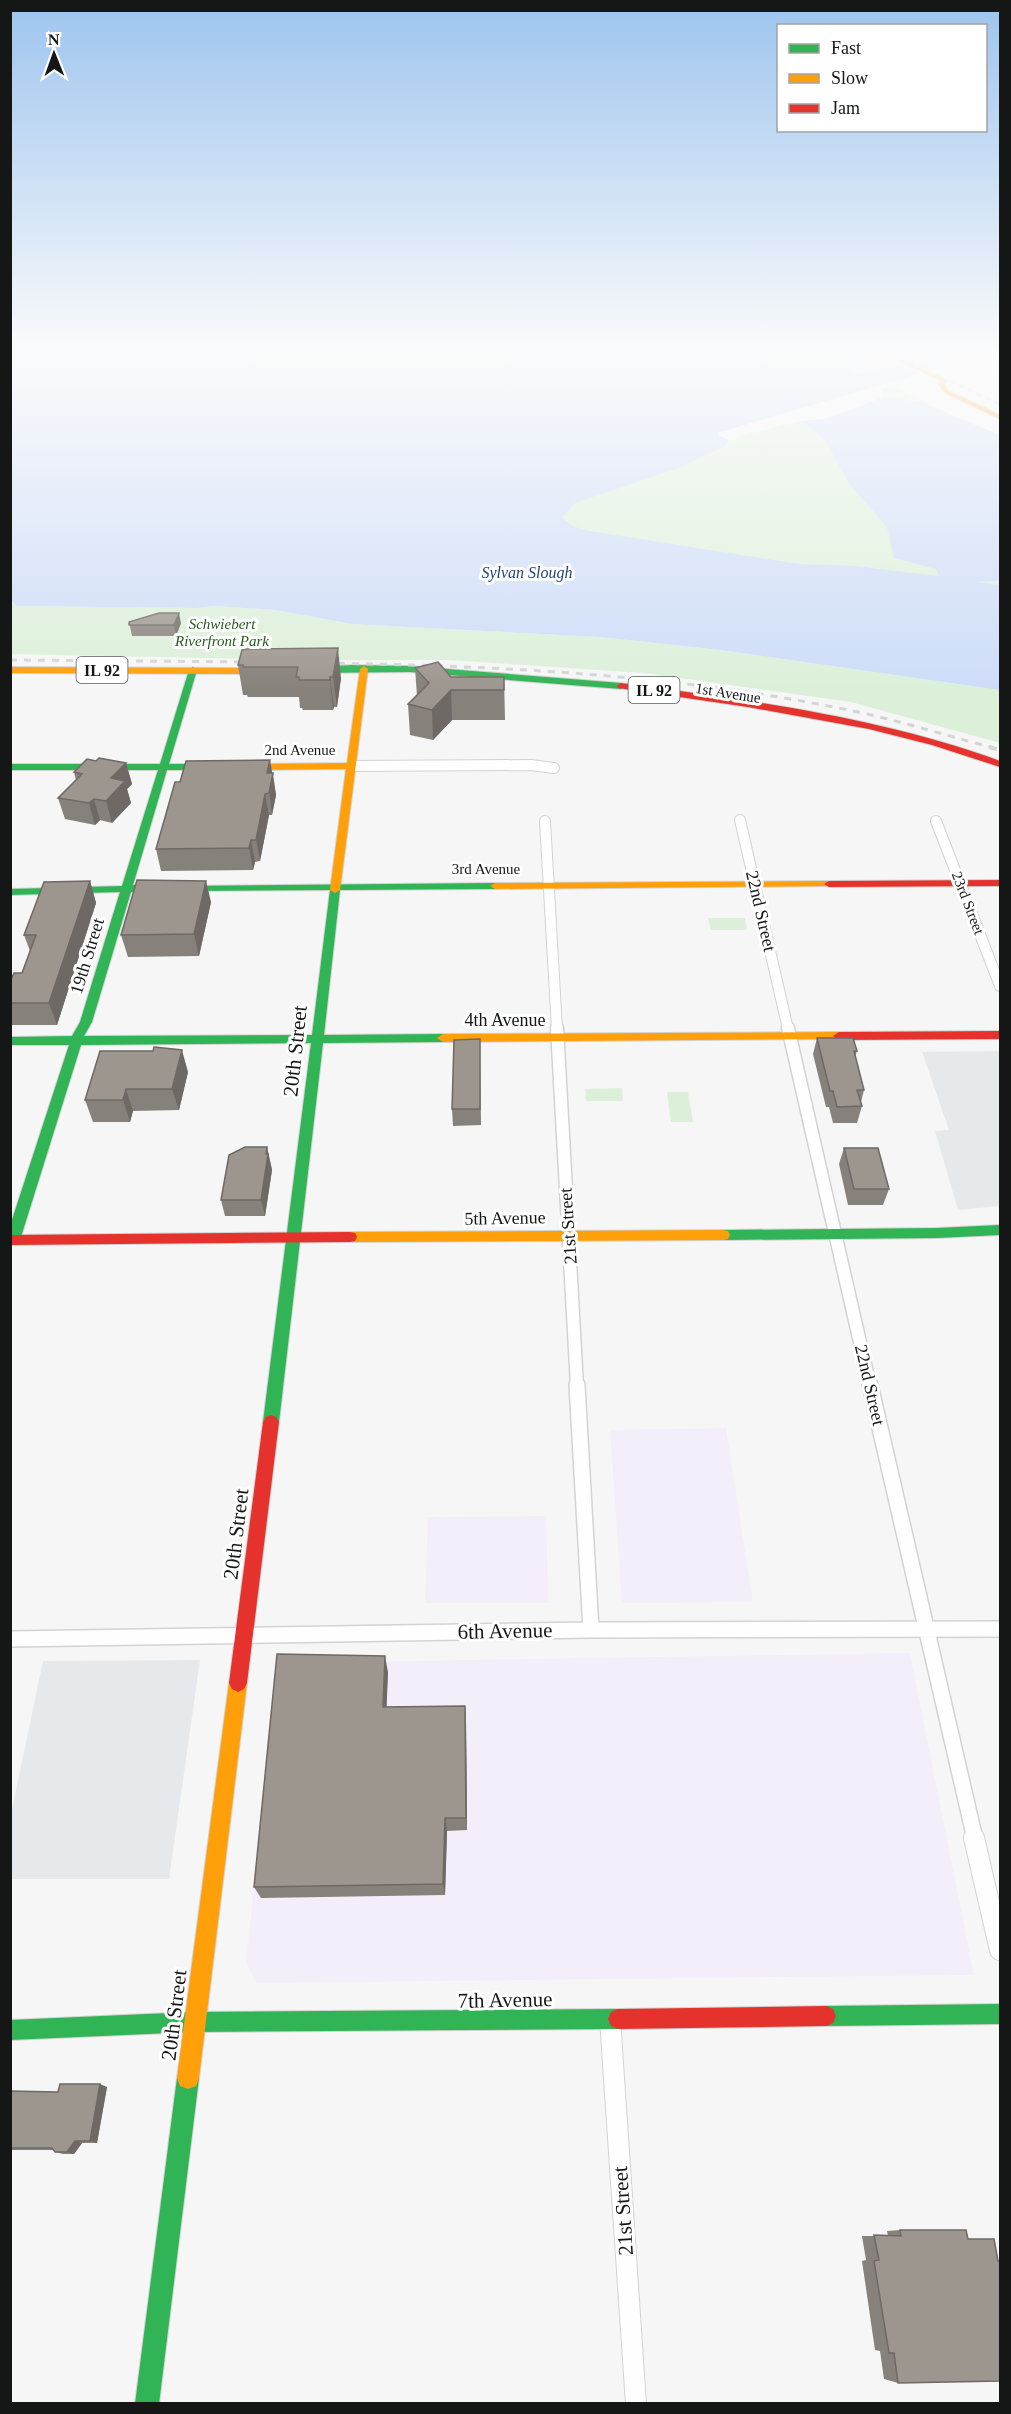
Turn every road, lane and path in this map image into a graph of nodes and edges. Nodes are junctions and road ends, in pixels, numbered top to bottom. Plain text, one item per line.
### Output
1 (193, 670) junction
2 (281, 671) edge
3 (12, 672) edge
4 (364, 672) junction
5 (1000, 764) edge
6 (352, 766) junction
7 (10, 767) edge
8 (163, 767) junction
9 (554, 768) dead end
10 (1000, 775) edge
11 (740, 819) dead end
12 (545, 821) dead end
13 (936, 821) dead end
14 (961, 883) junction
15 (1000, 883) edge
16 (753, 884) junction
17 (335, 886) junction
18 (549, 886) junction
19 (126, 889) junction
20 (10, 892) edge
21 (1000, 986) edge
22 (1000, 1035) edge
23 (788, 1037) junction
24 (557, 1038) junction
25 (76, 1040) junction
26 (317, 1040) junction
27 (10, 1041) edge
28 (1000, 1230) edge
29 (834, 1234) junction
30 (569, 1235) junction
31 (292, 1239) junction
32 (11, 1244) edge
33 (1000, 1629) edge
34 (591, 1630) junction
35 (927, 1630) junction
36 (244, 1636) junction
37 (10, 1639) edge
38 (1000, 1950) edge
39 (1000, 2014) edge
40 (610, 2019) junction
41 (193, 2022) junction
42 (10, 2030) edge
43 (147, 2403) edge
44 (636, 2403) edge

1 - 2 street, IL 92
1 - 3 street, IL 92
1 - 8 street, 19th Street
4 - 5 street, 1st Avenue / IL 92
4 - 6 street, 20th Street
4 - 10 street, 1st Avenue / IL 92
6 - 8 street, 2nd Avenue
6 - 9 street, 2nd Avenue
6 - 17 street, 20th Street
7 - 8 street, 2nd Avenue
8 - 19 street, 19th Street
11 - 16 street, 22nd Street
12 - 18 street, 21st Street
13 - 14 street, 23rd Street
14 - 15 street, 3rd Avenue
14 - 16 street, 3rd Avenue
14 - 21 street, 23rd Street
16 - 18 street, 3rd Avenue
16 - 23 street, 22nd Street
17 - 18 street, 3rd Avenue
17 - 19 street, 3rd Avenue
17 - 26 street, 20th Street
18 - 24 street, 21st Street
19 - 20 street, 3rd Avenue
19 - 25 street, 19th Street
22 - 23 street, 4th Avenue
23 - 24 street, 4th Avenue
23 - 29 street, 22nd Street
24 - 26 street, 4th Avenue
24 - 30 street, 21st Street
25 - 26 street, 4th Avenue
25 - 27 street, 4th Avenue
25 - 32 street, 19th Street
26 - 31 street, 20th Street
28 - 29 street, 5th Avenue
29 - 30 street, 5th Avenue
29 - 35 street, 22nd Street
30 - 31 street, 5th Avenue
30 - 34 street, 21st Street
31 - 32 street, 5th Avenue
31 - 36 street, 20th Street
33 - 35 street, 6th Avenue
34 - 35 street, 6th Avenue
34 - 36 street, 6th Avenue
35 - 38 street, 22nd Street
36 - 37 street, 6th Avenue
36 - 41 street, 20th Street
39 - 40 street, 7th Avenue
40 - 41 street, 7th Avenue
40 - 44 street, 21st Street
41 - 42 street, 7th Avenue
41 - 43 street, 20th Street

